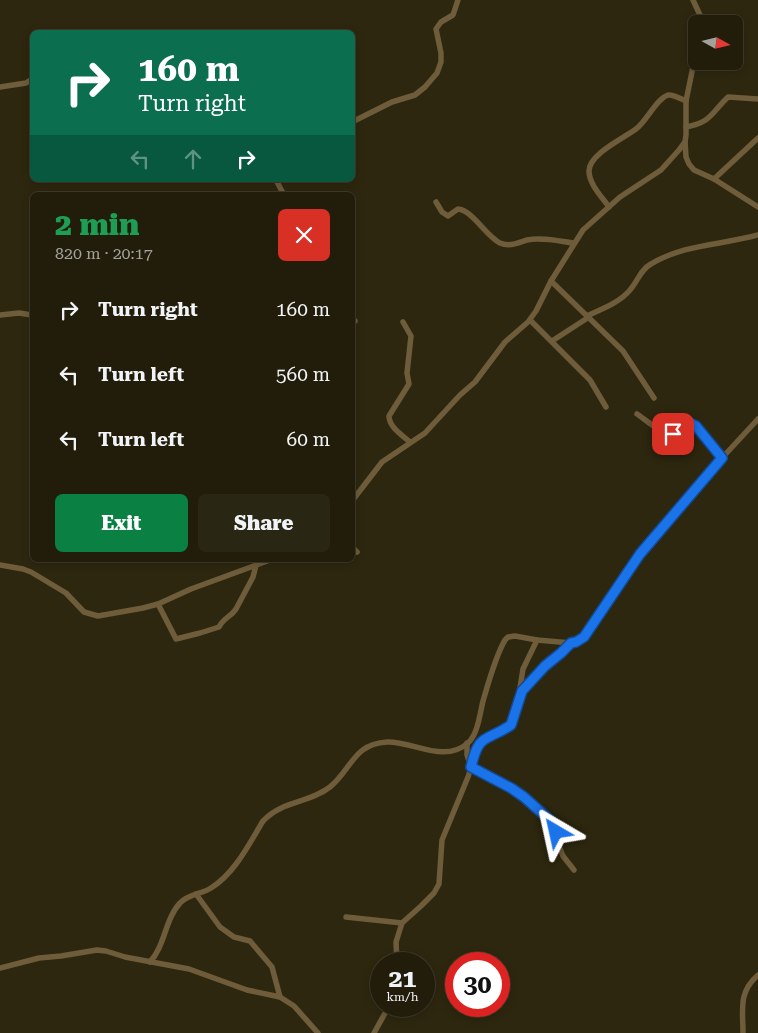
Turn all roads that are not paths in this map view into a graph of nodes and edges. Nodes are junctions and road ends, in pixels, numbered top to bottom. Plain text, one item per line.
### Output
1 (458, 0) edge
2 (693, 0) edge
3 (700, 15) edge
4 (692, 70) edge
5 (30, 80) edge
6 (0, 87) edge
7 (758, 99) edge
8 (686, 101) junction
9 (355, 120) edge
10 (686, 127) junction
11 (758, 138) edge
12 (684, 142) junction
13 (714, 179) junction
14 (436, 202) dead end
15 (609, 207) junction
16 (758, 207) edge
17 (758, 235) edge
18 (573, 244) junction
19 (551, 281) junction
20 (0, 315) edge
21 (30, 315) edge
22 (588, 317) junction
23 (530, 320) junction
24 (403, 322) dead end
25 (552, 341) junction
26 (654, 398) dead end
27 (606, 406) dead end
28 (637, 414) dead end
29 (758, 419) edge
30 (410, 442) junction
31 (722, 458) junction
32 (355, 497) edge
33 (265, 562) edge
34 (0, 565) edge
35 (256, 566) junction
36 (158, 604) junction
37 (537, 640) junction
38 (571, 643) junction
39 (519, 698) junction
40 (467, 743) junction
41 (471, 767) junction
42 (574, 870) dead end
43 (196, 894) junction
44 (346, 917) dead end
45 (402, 923) junction
46 (396, 952) edge
47 (155, 956) junction
48 (150, 962) junction
49 (160, 963) junction
50 (0, 968) edge
51 (758, 975) edge
52 (280, 997) junction
53 (383, 1017) edge
54 (318, 1033) edge
55 (374, 1033) edge
56 (743, 1033) edge

1 - 9 street
2 - 3 street
4 - 8 street
5 - 6 street
7 - 10 street
8 - 10 street
8 - 15 street
10 - 12 street
11 - 13 street
12 - 13 street
12 - 15 street
13 - 16 street
14 - 18 street
15 - 18 street
17 - 22 street
18 - 19 street
19 - 22 street
19 - 23 street
20 - 21 street
22 - 25 street
22 - 26 street
23 - 25 street
23 - 30 street
24 - 30 street
25 - 27 street
28 - 31 street
29 - 31 street
30 - 32 street
31 - 38 street
33 - 35 street
34 - 36 street
35 - 36 street
35 - 36 street
37 - 38 street
37 - 39 street
37 - 40 street
38 - 39 street
39 - 41 street
40 - 41 street
40 - 43 street
41 - 42 street
41 - 45 street
43 - 47 street
43 - 52 street
44 - 45 street
45 - 46 street
47 - 48 street
47 - 49 street
48 - 49 street
48 - 50 street
49 - 52 street
51 - 56 street
52 - 54 street
53 - 55 street

